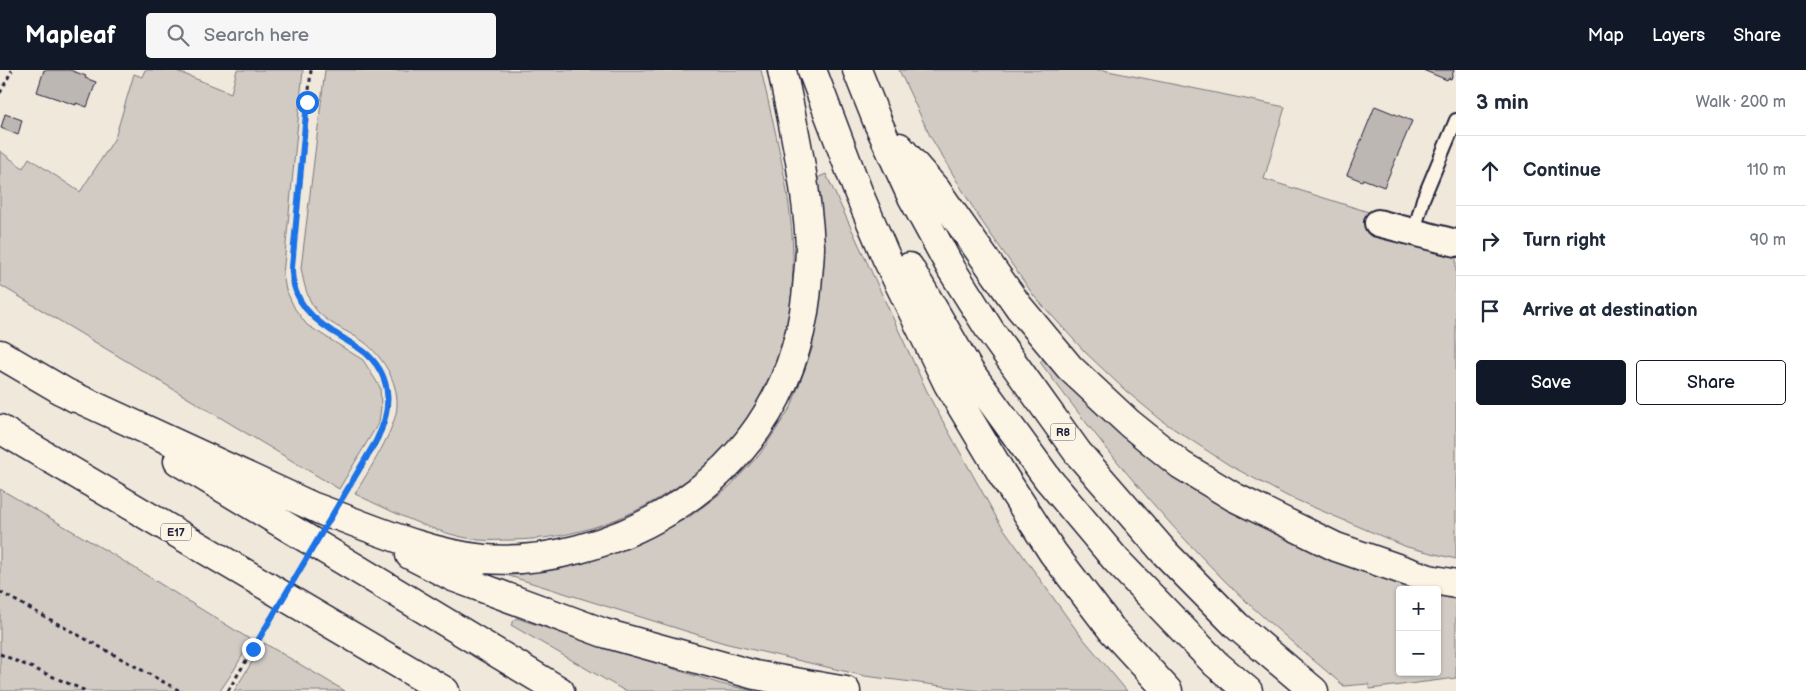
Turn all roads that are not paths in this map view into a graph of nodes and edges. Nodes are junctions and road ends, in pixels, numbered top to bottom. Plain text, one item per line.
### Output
1 (782, 70) edge
2 (812, 70) edge
3 (857, 70) edge
4 (1456, 120) edge
5 (878, 123) junction
6 (836, 134) junction
7 (1378, 223) dead end
8 (1414, 232) junction
9 (1456, 243) edge
10 (0, 354) edge
11 (60, 390) junction
12 (0, 429) edge
13 (314, 507) junction
14 (1456, 584) edge
15 (352, 636) junction
16 (418, 691) edge
17 (445, 691) edge
18 (560, 691) edge
19 (846, 691) edge
20 (1168, 691) edge
21 (1248, 691) edge
22 (1314, 691) edge

1 - 13 highway
2 - 6 highway
3 - 5 highway, R8
4 - 8 lane
5 - 14 highway
5 - 22 highway, R8
6 - 20 highway
6 - 21 highway
7 - 8 street
8 - 9 street
10 - 11 highway
11 - 13 highway
11 - 18 highway
12 - 15 highway, E17
13 - 19 highway
15 - 16 highway
15 - 17 highway, E17

